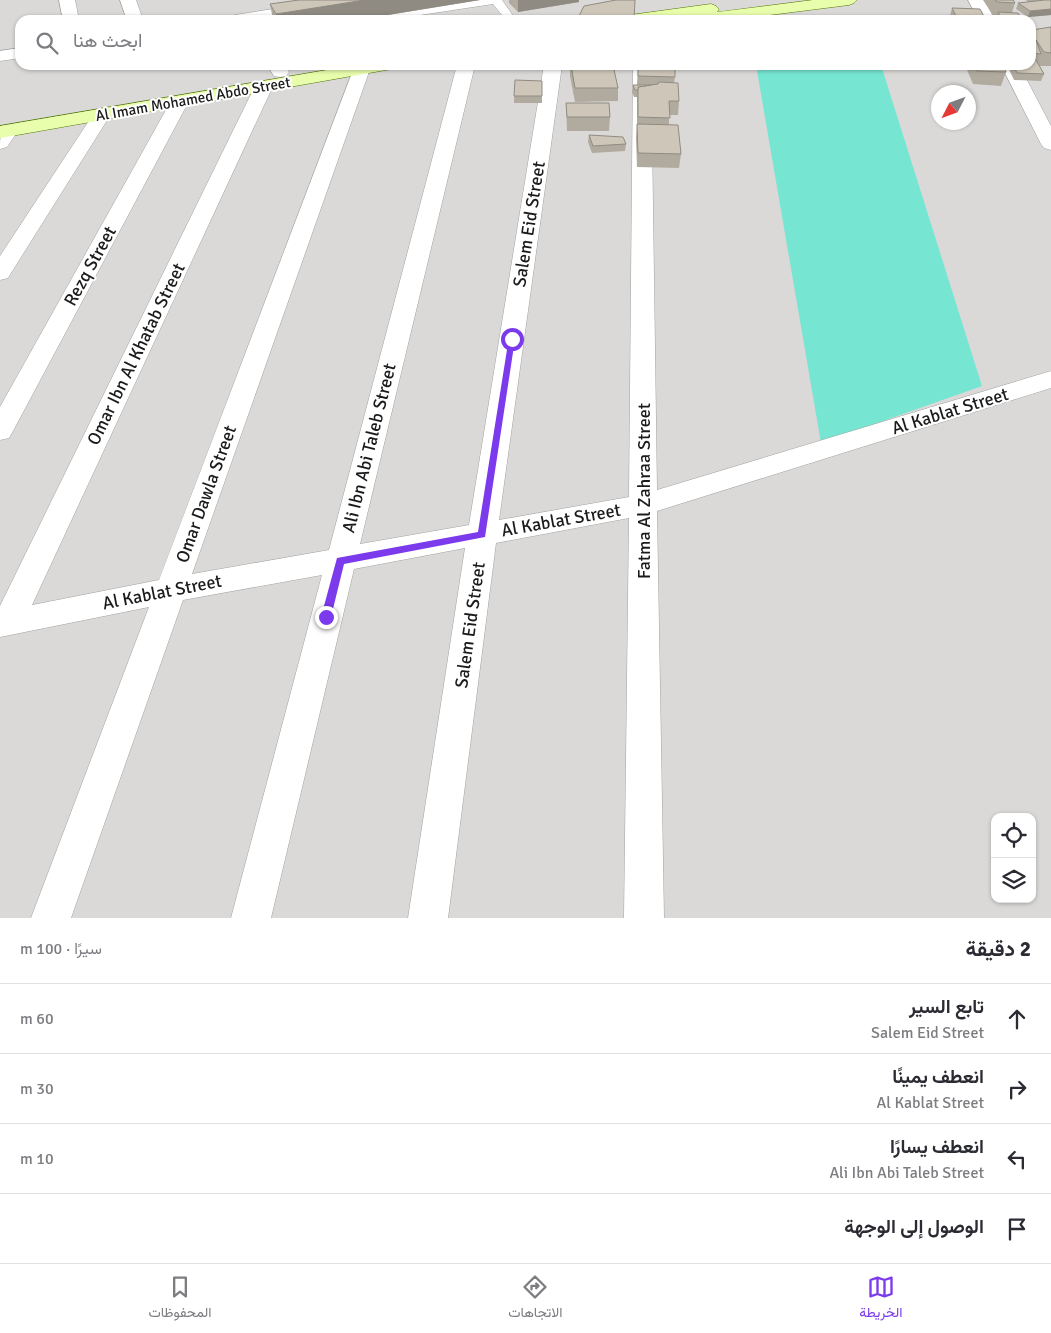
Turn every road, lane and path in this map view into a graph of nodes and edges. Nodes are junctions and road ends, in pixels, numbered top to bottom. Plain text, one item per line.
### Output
1 (67, 0) edge
2 (128, 0) edge
3 (496, 0) edge
4 (784, 0) edge
5 (849, 0) edge
6 (976, 0) edge
7 (347, 1) edge
8 (71, 15) edge
9 (133, 15) edge
10 (252, 15) edge
11 (400, 15) edge
12 (507, 15) edge
13 (668, 15) edge
14 (732, 15) edge
15 (984, 15) edge
16 (15, 54) edge
17 (0, 56) edge
18 (295, 70) edge
19 (330, 70) edge
20 (372, 70) edge
21 (465, 70) edge
22 (552, 70) edge
23 (642, 70) edge
24 (1013, 70) edge
25 (273, 74) edge
26 (180, 101) junction
27 (102, 114) junction
28 (2, 132) edge
29 (1051, 144) edge
30 (0, 273) edge
31 (1051, 379) edge
32 (0, 431) edge
33 (644, 505) junction
34 (482, 535) junction
35 (340, 561) junction
36 (171, 590) junction
37 (4, 623) edge
38 (51, 918) edge
39 (251, 918) edge
40 (428, 918) edge
41 (644, 918) edge

1 - 8 street
2 - 9 street
3 - 11 lane
3 - 12 lane
4 - 13 main road
5 - 14 main road
6 - 15 street
7 - 10 street
16 - 17 street
18 - 25 main road, Al Imam Mohamed Abdo Street
19 - 25 main road, Al Imam Mohamed Abdo Street
20 - 36 street, Omar Dawla Street
21 - 35 street, Ali Ibn Abi Taleb Street
22 - 34 street, Salem Eid Street
23 - 33 street, Fatma Al Zahraa Street
24 - 29 street
25 - 26 main road, Al Imam Mohamed Abdo Street
25 - 28 main road, Al Imam Mohamed Abdo Street
25 - 37 street, Omar Ibn Al Khatab Street
26 - 27 main road, Al Imam Mohamed Abdo Street
26 - 32 street, Rezq Street
27 - 28 main road, Al Imam Mohamed Abdo Street
27 - 30 street
31 - 33 street, Al Kablat Street
33 - 34 street, Al Kablat Street
33 - 41 street, Fatma Al Zahraa Street
34 - 35 street, Al Kablat Street
34 - 40 street, Salem Eid Street
35 - 36 street, Al Kablat Street
35 - 39 street, Ali Ibn Abi Taleb Street
36 - 37 street, Al Kablat Street
36 - 38 street, Omar Dawla Street

